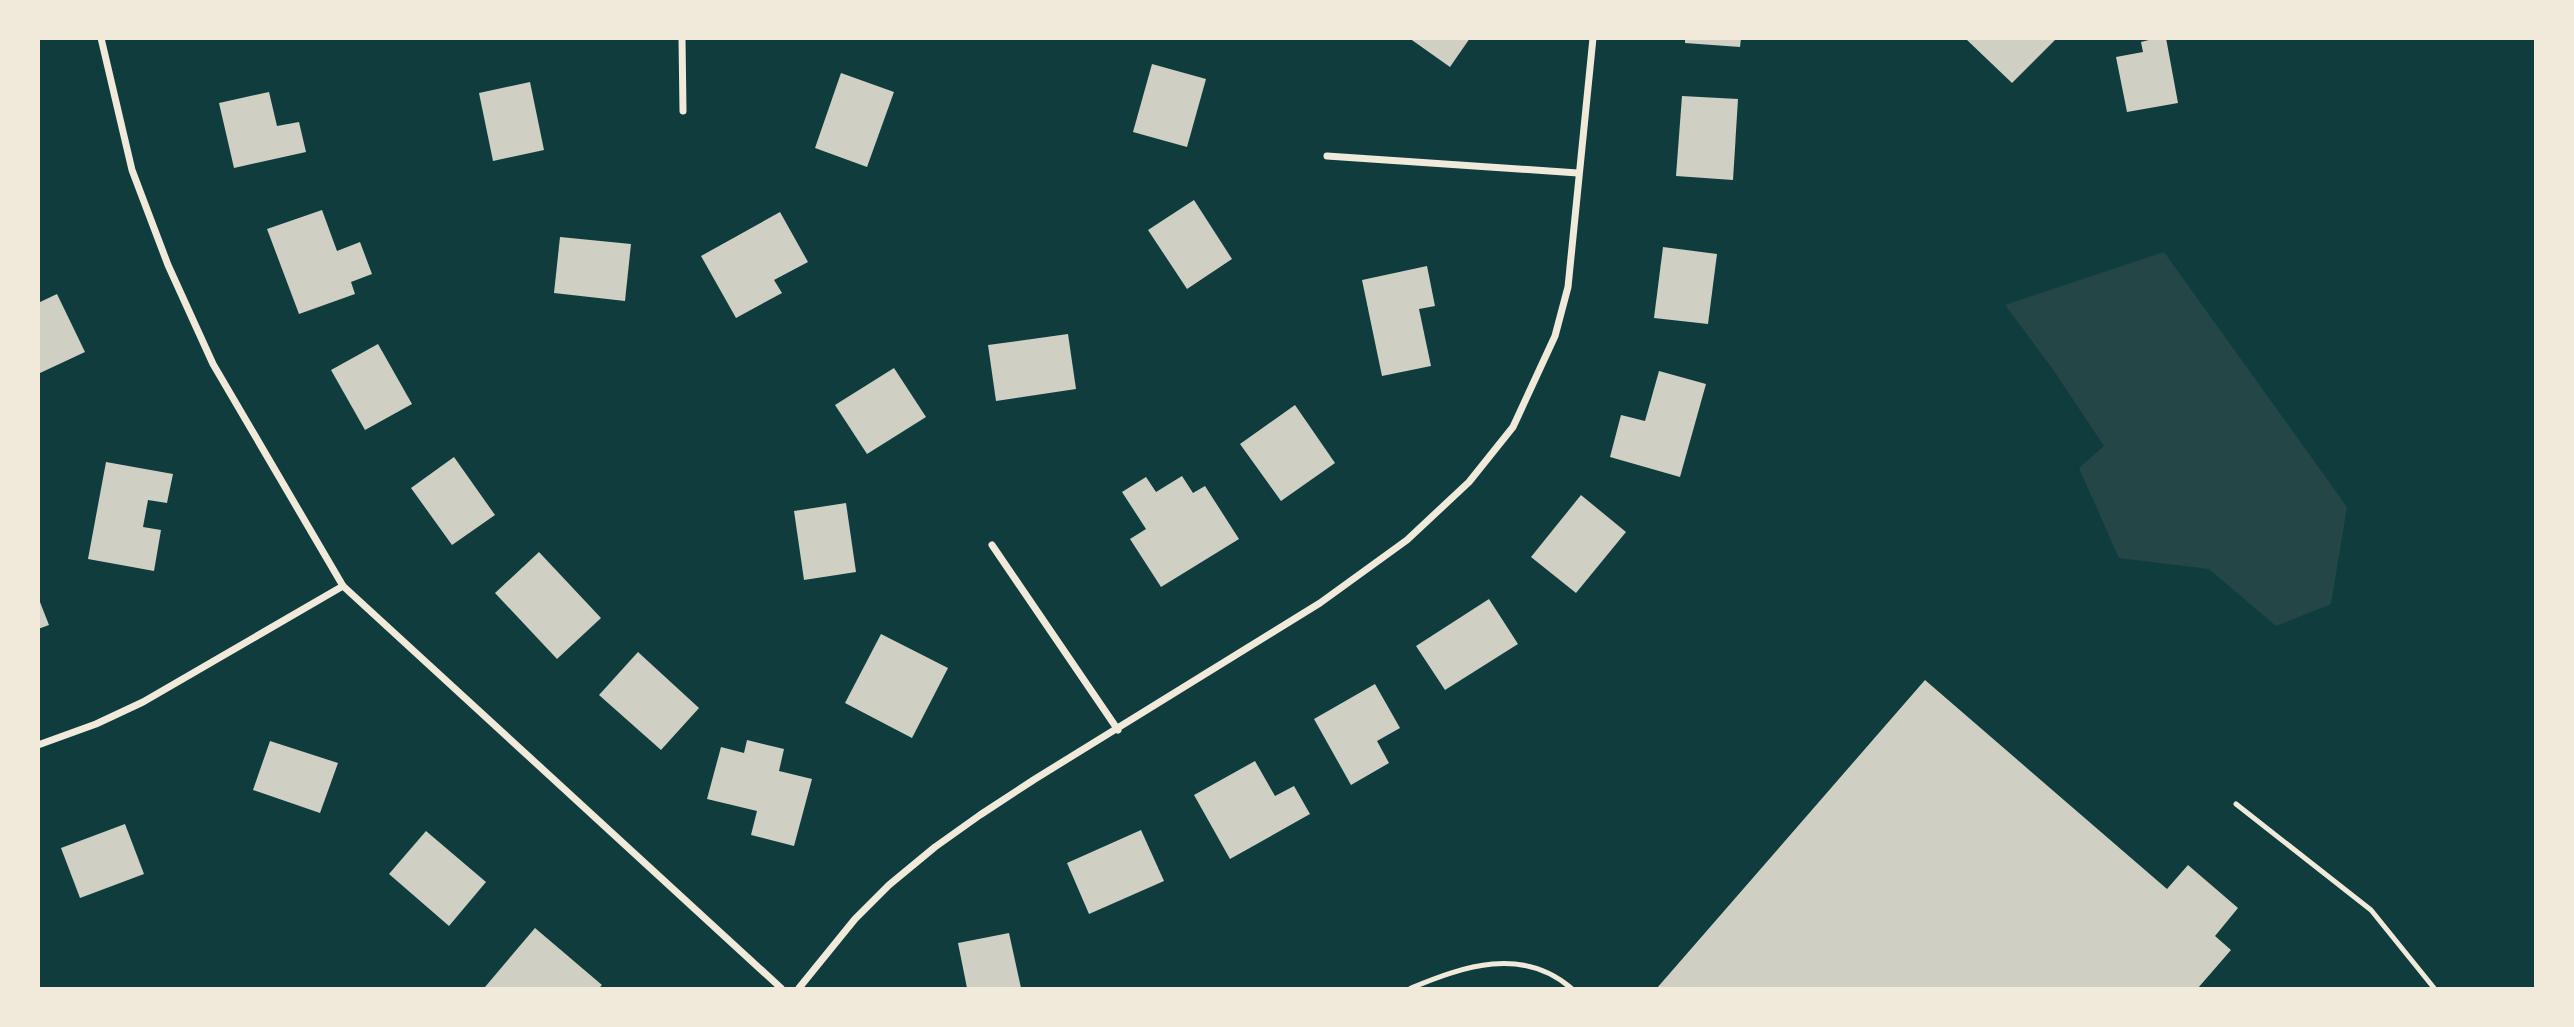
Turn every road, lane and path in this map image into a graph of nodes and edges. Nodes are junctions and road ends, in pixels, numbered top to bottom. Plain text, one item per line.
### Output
1 (101, 38) edge
2 (682, 38) edge
3 (1594, 38) edge
4 (683, 111) dead end
5 (1327, 156) dead end
6 (1578, 173) junction
7 (992, 545) dead end
8 (343, 586) junction
9 (1118, 730) junction
10 (38, 745) edge
11 (2236, 804) dead end
12 (781, 989) edge
13 (799, 989) edge
14 (1411, 989) edge
15 (1571, 989) edge
16 (2434, 989) edge

1 - 8 street
2 - 4 street
3 - 6 street
5 - 6 street
6 - 9 street
7 - 9 street
8 - 10 street
8 - 12 street
9 - 13 street
11 - 16 lane
14 - 15 lane

